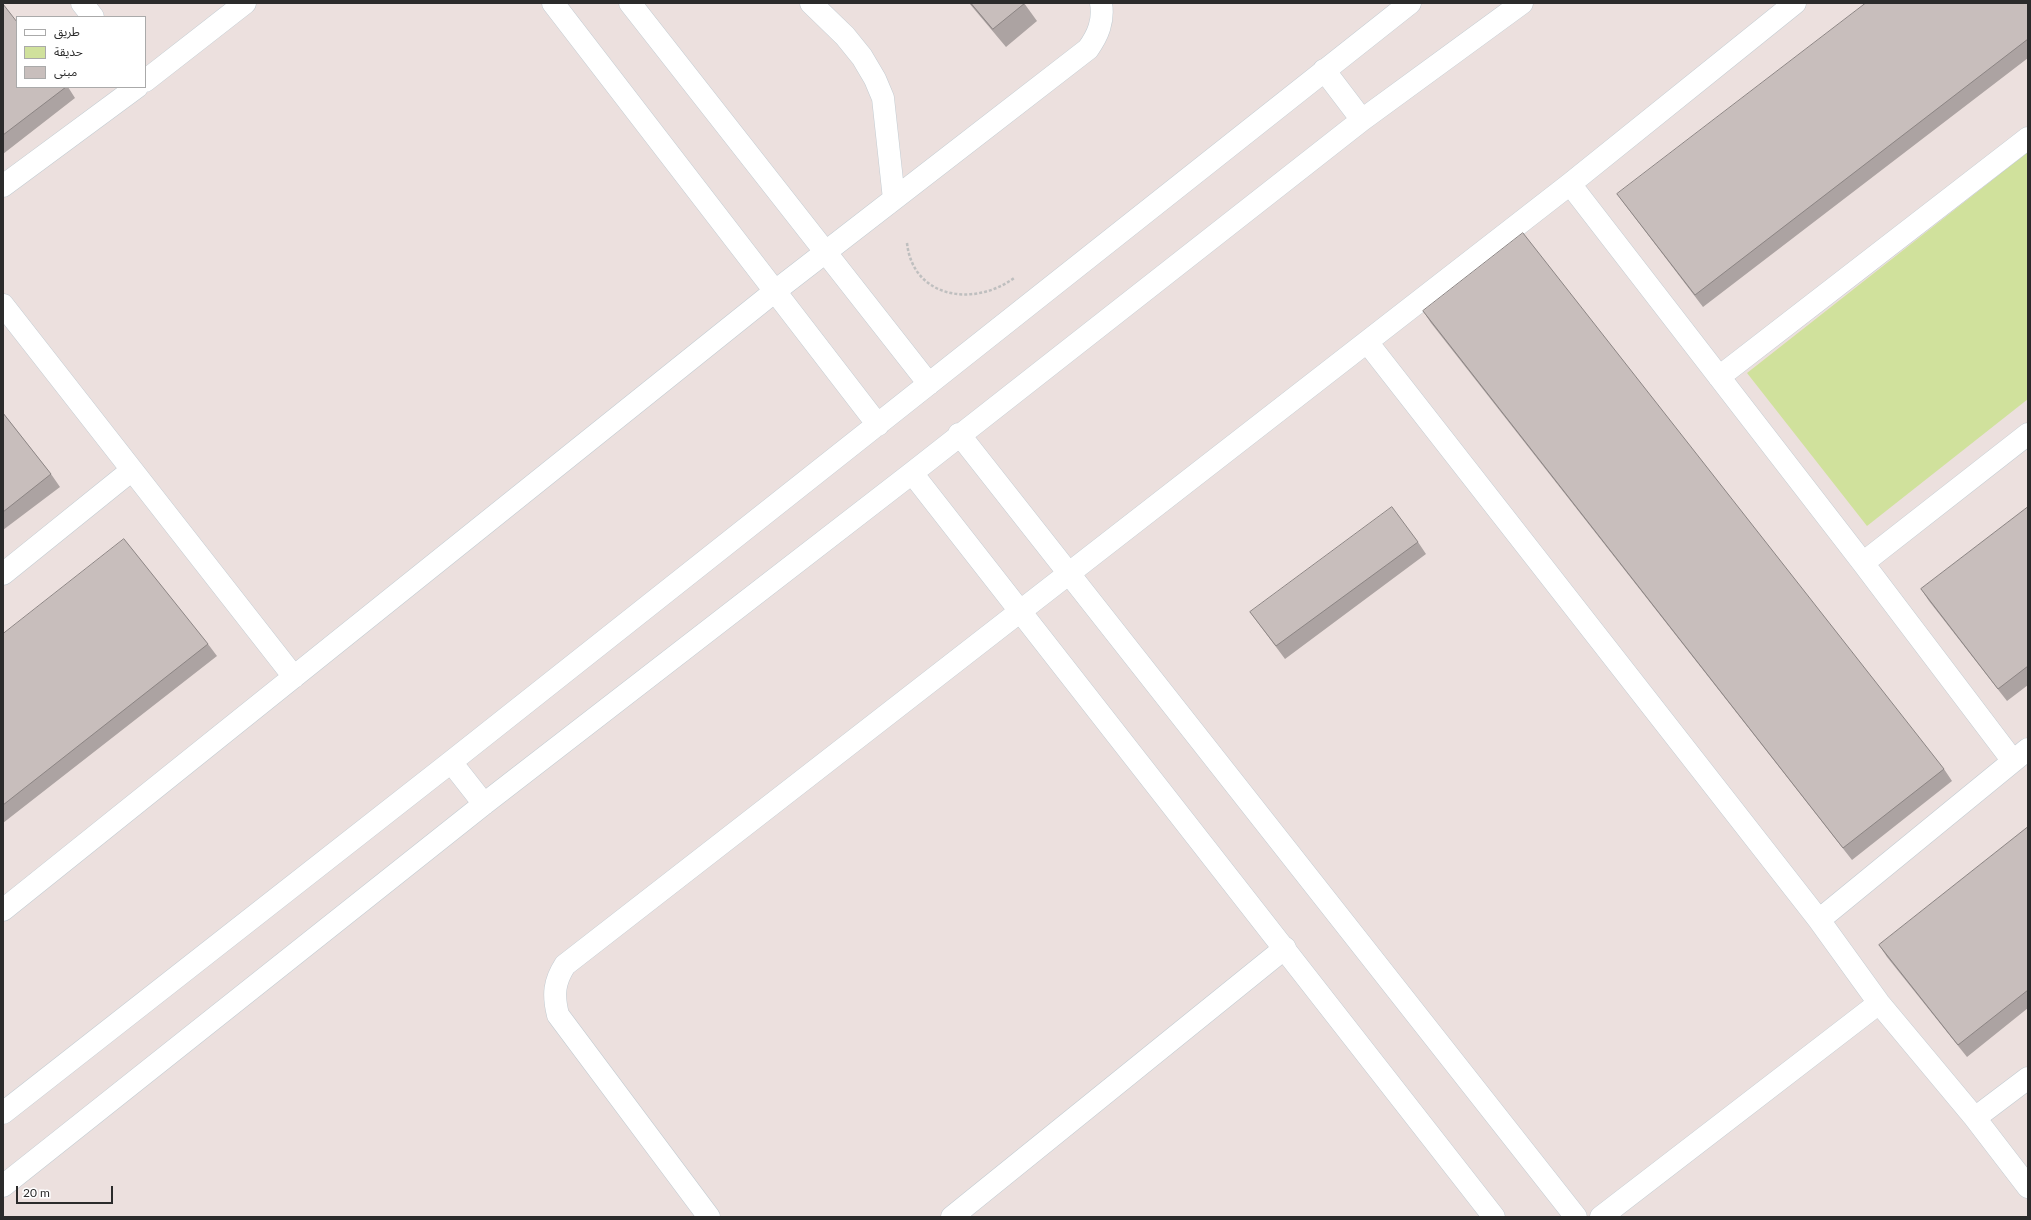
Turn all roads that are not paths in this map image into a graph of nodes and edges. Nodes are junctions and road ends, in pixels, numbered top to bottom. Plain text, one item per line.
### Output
1 (82, 3) edge
2 (245, 3) edge
3 (553, 3) edge
4 (630, 3) edge
5 (811, 3) edge
6 (1101, 3) edge
7 (1410, 3) edge
8 (1522, 3) edge
9 (1795, 3) edge
10 (92, 16) edge
11 (1324, 70) junction
12 (146, 80) edge
13 (136, 88) edge
14 (1362, 120) junction
15 (2028, 138) edge
16 (1570, 184) junction
17 (3, 186) edge
18 (894, 199) junction
19 (826, 253) junction
20 (774, 292) junction
21 (3, 305) edge
22 (1367, 342) junction
23 (1719, 377) junction
24 (929, 384) junction
25 (878, 424) junction
26 (959, 434) junction
27 (2028, 434) edge
28 (132, 470) junction
29 (912, 473) junction
30 (1863, 563) junction
31 (3, 574) edge
32 (1069, 574) junction
33 (1020, 612) junction
34 (294, 677) junction
35 (2020, 755) edge
36 (451, 762) junction
37 (484, 804) junction
38 (3, 910) edge
39 (1819, 920) junction
40 (1285, 948) junction
41 (1879, 1003) junction
42 (2028, 1078) edge
43 (3, 1113) edge
44 (1975, 1118) junction
45 (3, 1186) edge
46 (2028, 1187) edge
47 (709, 1217) edge
48 (952, 1217) edge
49 (1494, 1217) edge
50 (1576, 1217) edge
51 (1601, 1217) edge

1 - 10 street
2 - 12 street
3 - 20 street
4 - 19 street
5 - 18 street
6 - 18 street
7 - 11 street
8 - 14 street
9 - 16 street
11 - 14 street
11 - 24 street
13 - 17 street
14 - 26 street
15 - 23 street
16 - 22 street
16 - 23 street
18 - 19 street
19 - 20 street
19 - 24 street
20 - 25 street
20 - 34 street
21 - 28 street
22 - 32 street
22 - 39 street
23 - 30 street
24 - 25 street
25 - 36 street
26 - 29 street
26 - 32 street
27 - 30 street
28 - 31 street
28 - 34 street
29 - 33 street
29 - 37 street
30 - 35 street
32 - 33 street
32 - 50 street
33 - 40 street
33 - 47 street
34 - 38 street
35 - 39 street
36 - 37 street
36 - 43 street
37 - 45 street
39 - 41 street
40 - 48 street
40 - 49 street
41 - 44 street
41 - 51 street
42 - 44 street
44 - 46 street

